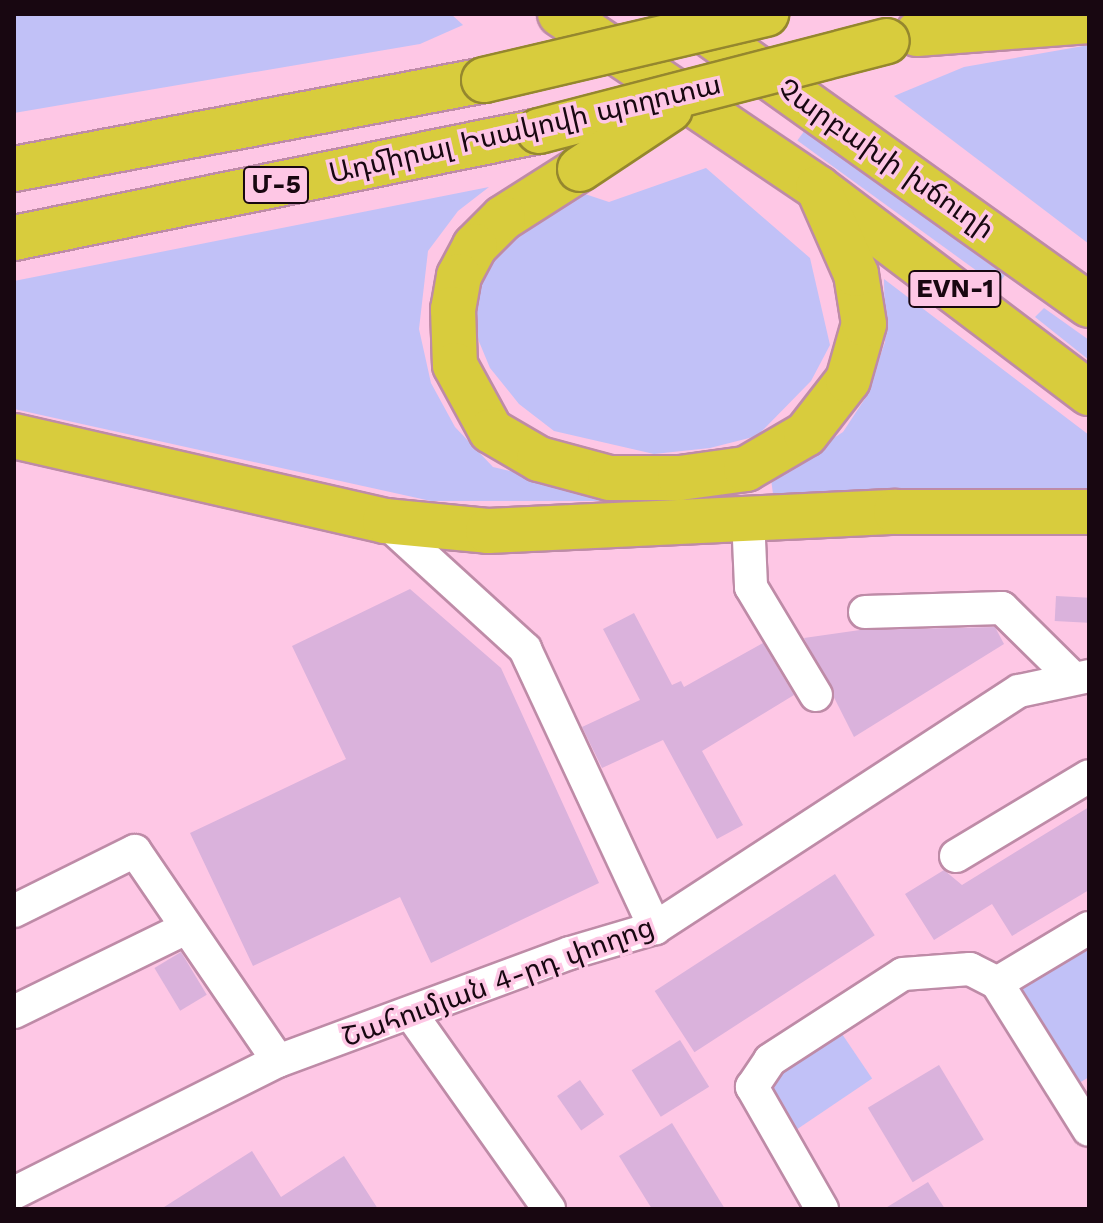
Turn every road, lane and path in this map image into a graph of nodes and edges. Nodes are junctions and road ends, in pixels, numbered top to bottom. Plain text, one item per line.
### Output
1 (560, 14) edge
2 (681, 14) edge
3 (766, 14) edge
4 (986, 14) edge
5 (1089, 21) edge
6 (902, 38) junction
7 (698, 90) junction
8 (14, 169) edge
9 (818, 188) junction
10 (14, 238) edge
11 (1059, 274) edge
12 (1089, 305) edge
13 (1007, 327) junction
14 (1089, 393) edge
15 (14, 436) edge
16 (1089, 512) edge
17 (748, 517) junction
18 (385, 521) junction
19 (865, 612) dead end
20 (1081, 676) edge
21 (816, 695) dead end
22 (1089, 776) edge
23 (956, 856) dead end
24 (14, 911) edge
25 (655, 928) junction
26 (1089, 928) edge
27 (184, 929) junction
28 (997, 983) junction
29 (14, 1012) edge
30 (411, 1014) junction
31 (278, 1061) junction
32 (1089, 1130) edge
33 (14, 1193) edge
34 (549, 1209) edge
35 (822, 1209) edge

1 - 9 highway, EVN-1
2 - 11 highway, Չարբախի խճուղի / EVN-1
3 - 8 highway, Ադմիրալ Իսակովի պողոտա / Մ-5, bridge
4 - 6 highway, Ադմիրալ Իսակովի պողոտա / Մ-5
5 - 6 highway
6 - 7 highway, Ադմիրալ Իսակովի պողոտա / Մ-5, bridge
7 - 9 highway, bridge
7 - 10 highway, Ադմիրալ Իսակովի պողոտա / Մ-5, bridge
9 - 13 highway, EVN-1
11 - 12 highway, Չարբախի խճուղի / EVN-1
11 - 13 highway
13 - 14 highway, EVN-1
15 - 18 highway
16 - 17 highway
17 - 18 highway
17 - 21 street
18 - 25 street
19 - 20 street
20 - 25 street, Շահումյան 4-րդ փողոց
22 - 23 street
24 - 27 street
25 - 30 street, Շահումյան 4-րդ փողոց
26 - 28 street
27 - 29 street
27 - 31 street
28 - 32 street
28 - 35 street
30 - 31 street, Շահումյան 4-րդ փողոց
30 - 34 street
31 - 33 street, Շահումյան 4-րդ փողոց

